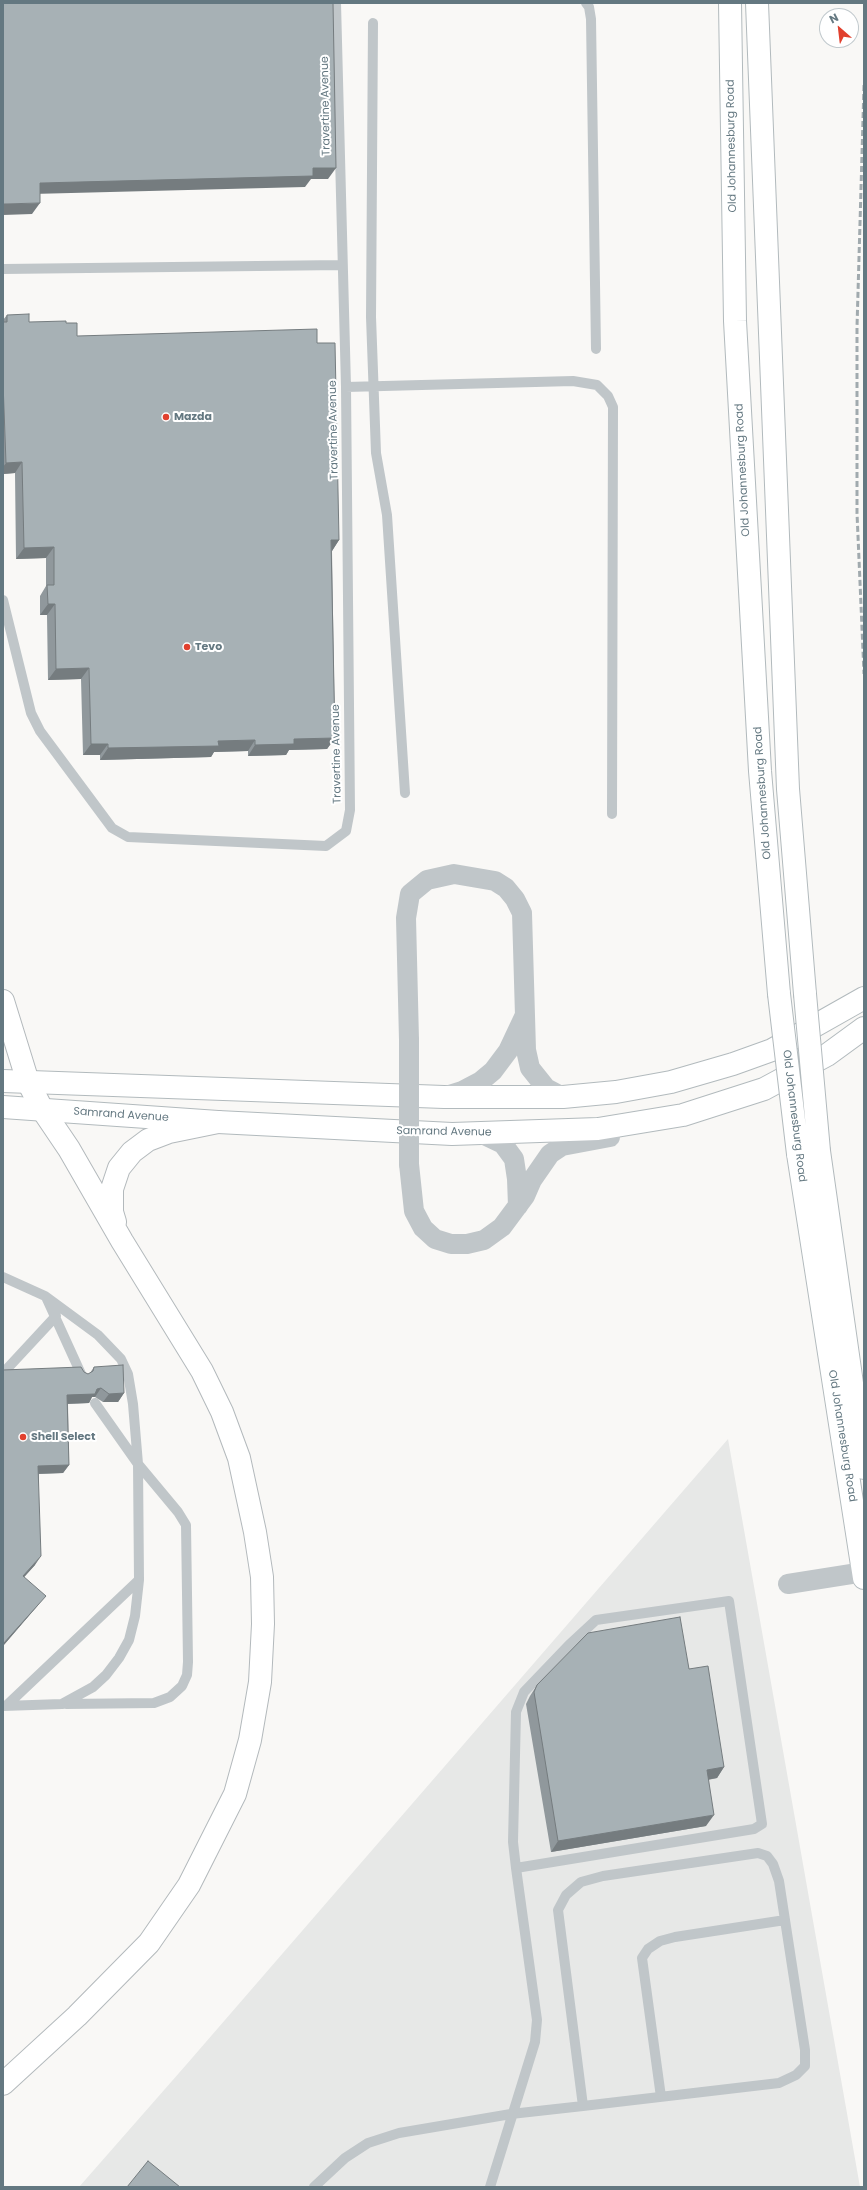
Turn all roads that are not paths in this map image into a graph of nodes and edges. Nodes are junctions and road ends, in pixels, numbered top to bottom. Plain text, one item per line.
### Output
1 (336, 3) edge
2 (586, 3) edge
3 (730, 3) edge
4 (757, 3) edge
5 (373, 23) dead end
6 (342, 265) junction
7 (3, 269) edge
8 (596, 349) dead end
9 (373, 386) junction
10 (346, 387) junction
11 (3, 600) edge
12 (405, 793) dead end
13 (612, 814) dead end
14 (864, 998) edge
15 (3, 1001) edge
16 (526, 1012) junction
17 (864, 1028) edge
18 (3, 1081) edge
19 (28, 1082) junction
20 (444, 1097) junction
21 (563, 1097) junction
22 (3, 1107) edge
23 (42, 1109) junction
24 (683, 1115) junction
25 (218, 1122) junction
26 (480, 1133) junction
27 (518, 1206) junction
28 (122, 1241) junction
29 (3, 1276) edge
30 (45, 1296) junction
31 (56, 1316) junction
32 (3, 1373) edge
33 (82, 1376) edge
34 (95, 1403) edge
35 (138, 1464) junction
36 (864, 1468) edge
37 (864, 1574) edge
38 (139, 1580) junction
39 (788, 1584) dead end
40 (62, 1704) junction
41 (4, 1706) edge
42 (516, 1868) junction
43 (785, 1920) junction
44 (3, 2084) edge
45 (661, 2097) junction
46 (583, 2106) junction
47 (511, 2114) junction
48 (314, 2187) edge
49 (490, 2187) edge

1 - 6 lane, Travertine Avenue
2 - 8 lane
3 - 37 main road, Old Johannesburg Road, bridge
4 - 36 main road, Old Johannesburg Road, bridge
5 - 9 lane
6 - 7 lane
6 - 10 lane, Travertine Avenue
9 - 10 lane
9 - 12 lane
9 - 13 lane
10 - 11 lane, Travertine Avenue
14 - 21 main road
15 - 19 main road
16 - 20 street
16 - 21 street
16 - 27 street, bridge
17 - 24 main road, Samrand Avenue
18 - 19 main road
19 - 20 main road
19 - 23 main road
20 - 21 main road
22 - 23 main road, Samrand Avenue
23 - 25 main road, Samrand Avenue
23 - 28 main road
24 - 26 main road, Samrand Avenue
24 - 27 street
25 - 26 main road, Samrand Avenue
25 - 28 main road
26 - 27 street
28 - 44 main road
29 - 30 lane
30 - 31 lane
30 - 35 lane
31 - 32 lane
31 - 33 lane
34 - 35 lane
35 - 38 lane
35 - 40 lane
37 - 39 street
38 - 40 lane
38 - 41 lane
40 - 41 lane
42 - 42 lane
42 - 47 lane
43 - 45 lane
43 - 45 lane
43 - 46 lane
45 - 46 lane
46 - 47 lane
47 - 48 lane
47 - 49 lane

